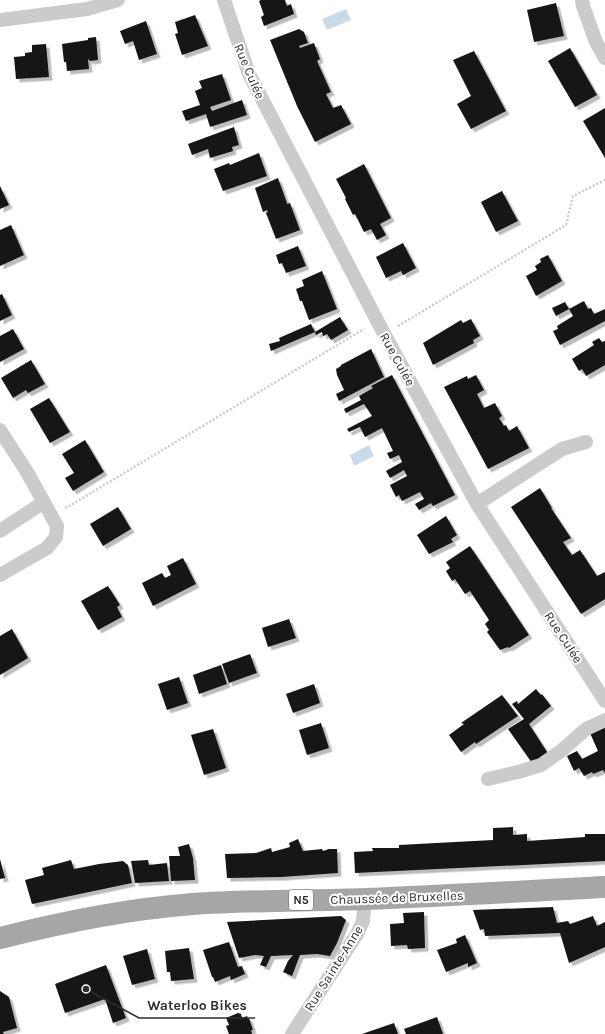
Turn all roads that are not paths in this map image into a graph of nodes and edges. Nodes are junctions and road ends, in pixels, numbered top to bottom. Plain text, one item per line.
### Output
1 (118, 0) edge
2 (224, 0) edge
3 (582, 0) edge
4 (102, 2) edge
5 (0, 20) edge
6 (605, 58) edge
7 (0, 430) edge
8 (586, 442) dead end
9 (477, 504) junction
10 (47, 508) junction
11 (0, 531) edge
12 (0, 575) edge
13 (605, 701) edge
14 (605, 720) edge
15 (488, 779) dead end
16 (605, 888) edge
17 (365, 899) junction
18 (0, 938) edge
19 (292, 1034) edge

1 - 4 street
2 - 9 street, Rue Culée
3 - 6 street
4 - 5 street
7 - 10 street
8 - 9 street
9 - 13 street, Rue Culée
10 - 11 street
10 - 12 street
14 - 15 street
16 - 17 main road, Chaussée de Bruxelles / N5
17 - 18 main road, Chaussée de Bruxelles / N5
17 - 19 street, Rue Sainte-Anne

